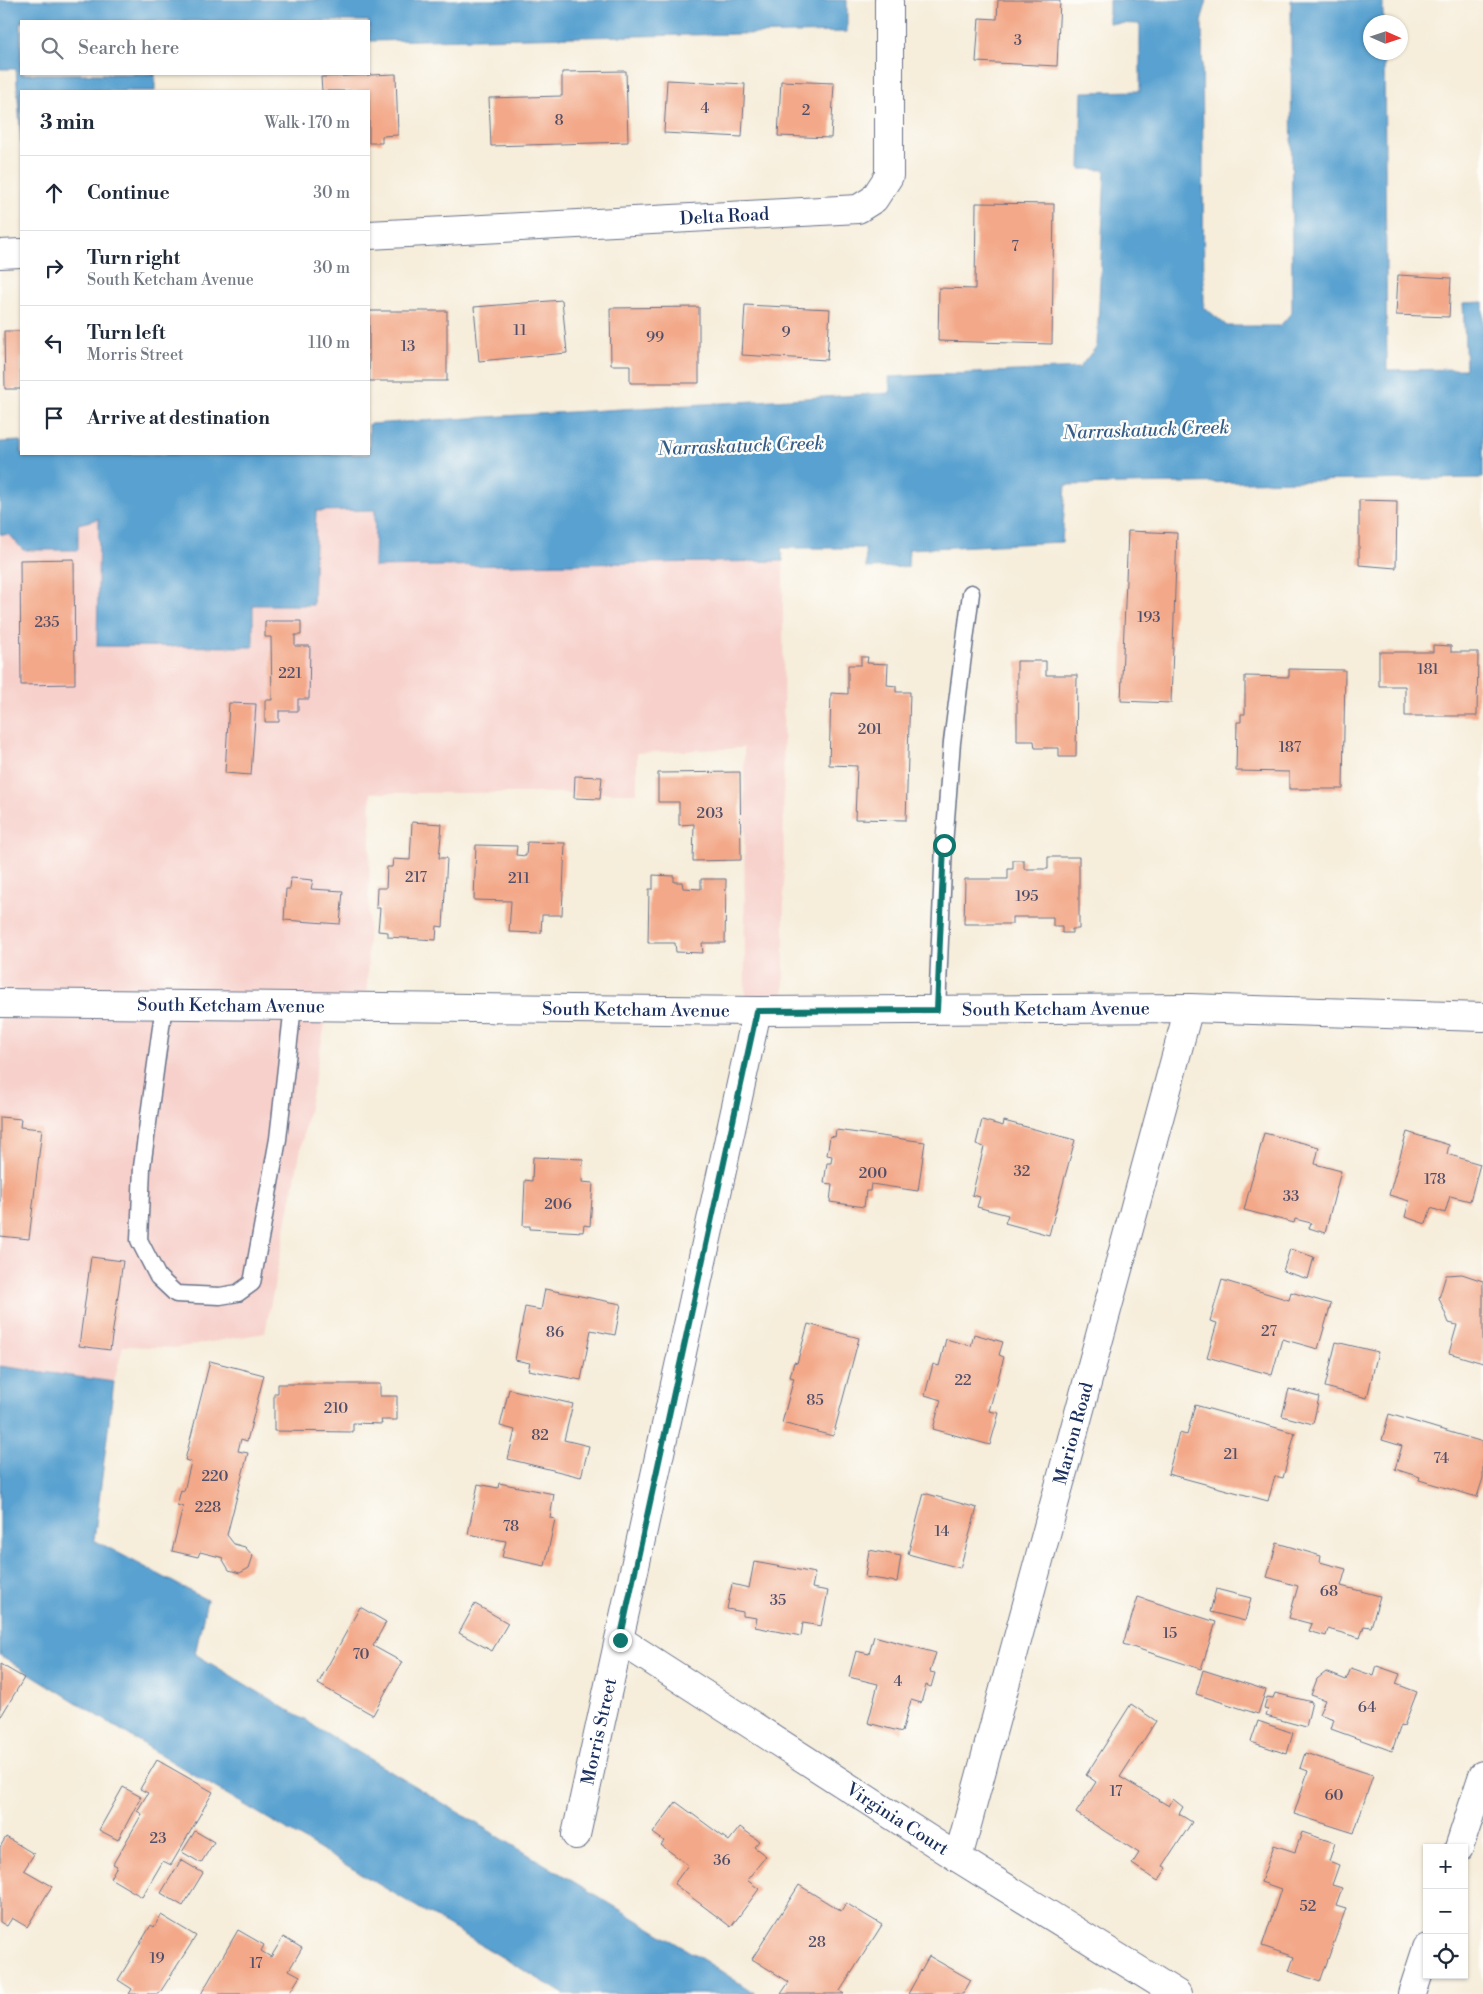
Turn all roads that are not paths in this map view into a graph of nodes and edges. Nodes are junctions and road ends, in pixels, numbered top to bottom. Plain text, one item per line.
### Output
1 (889, 0) edge
2 (370, 235) edge
3 (20, 253) edge
4 (0, 254) edge
5 (971, 593) dead end
6 (0, 1003) edge
7 (164, 1005) junction
8 (293, 1006) junction
9 (1189, 1008) junction
10 (937, 1010) junction
11 (757, 1011) junction
12 (1483, 1017) edge
13 (620, 1640) junction
14 (1483, 1776) edge
15 (576, 1835) dead end
16 (1460, 1844) edge
17 (958, 1858) junction
18 (1423, 1960) edge
19 (1177, 1994) edge
20 (1412, 1994) edge

1 - 2 street, Delta Road
3 - 4 street
5 - 10 lane
6 - 7 street, South Ketcham Avenue
7 - 8 street, South Ketcham Avenue
7 - 8 lane
8 - 11 street, South Ketcham Avenue
9 - 10 street, South Ketcham Avenue
9 - 12 street, South Ketcham Avenue
9 - 17 street, Marion Road
10 - 11 street, South Ketcham Avenue
11 - 13 street, Morris Street
13 - 15 street, Morris Street
13 - 17 street, Virginia Court
14 - 16 street
17 - 19 street, Virginia Court
18 - 20 street

